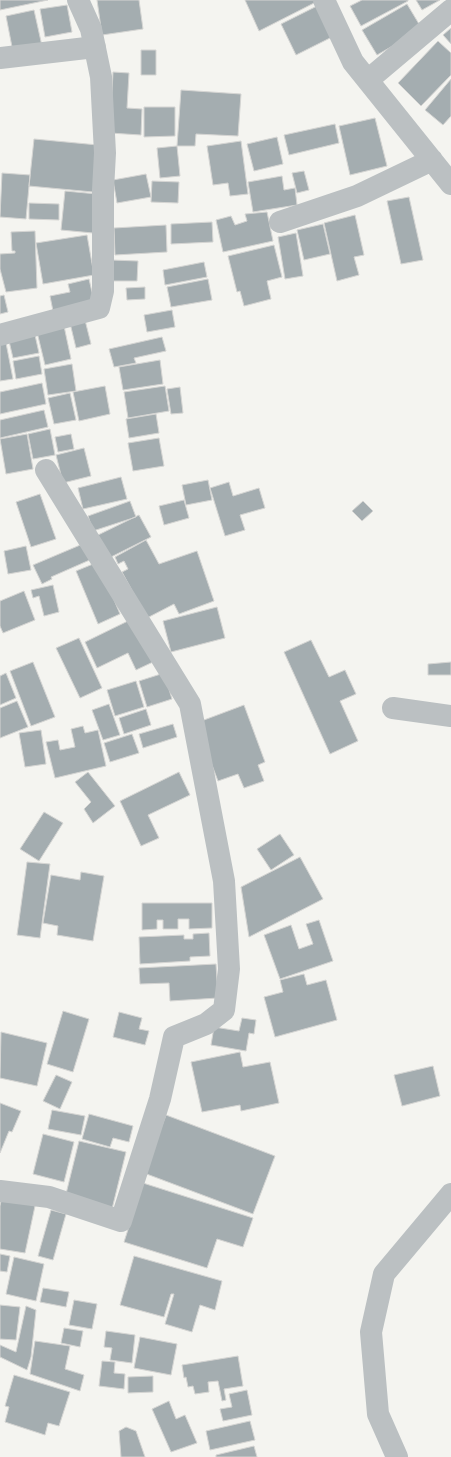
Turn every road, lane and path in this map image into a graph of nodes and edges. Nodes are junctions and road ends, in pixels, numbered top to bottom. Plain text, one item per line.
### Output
1 (78, 0) edge
2 (324, 0) edge
3 (451, 10) edge
4 (95, 47) junction
5 (0, 58) edge
6 (368, 80) junction
7 (432, 160) junction
8 (451, 184) edge
9 (280, 222) dead end
10 (0, 335) edge
11 (46, 470) dead end
12 (393, 708) dead end
13 (451, 716) edge
14 (0, 1191) edge
15 (451, 1194) edge
16 (398, 1457) edge

1 - 4 street
2 - 6 street
3 - 6 street
4 - 5 street
4 - 10 street
6 - 7 street
7 - 8 street
7 - 9 street
11 - 14 street
12 - 13 street
15 - 16 street

